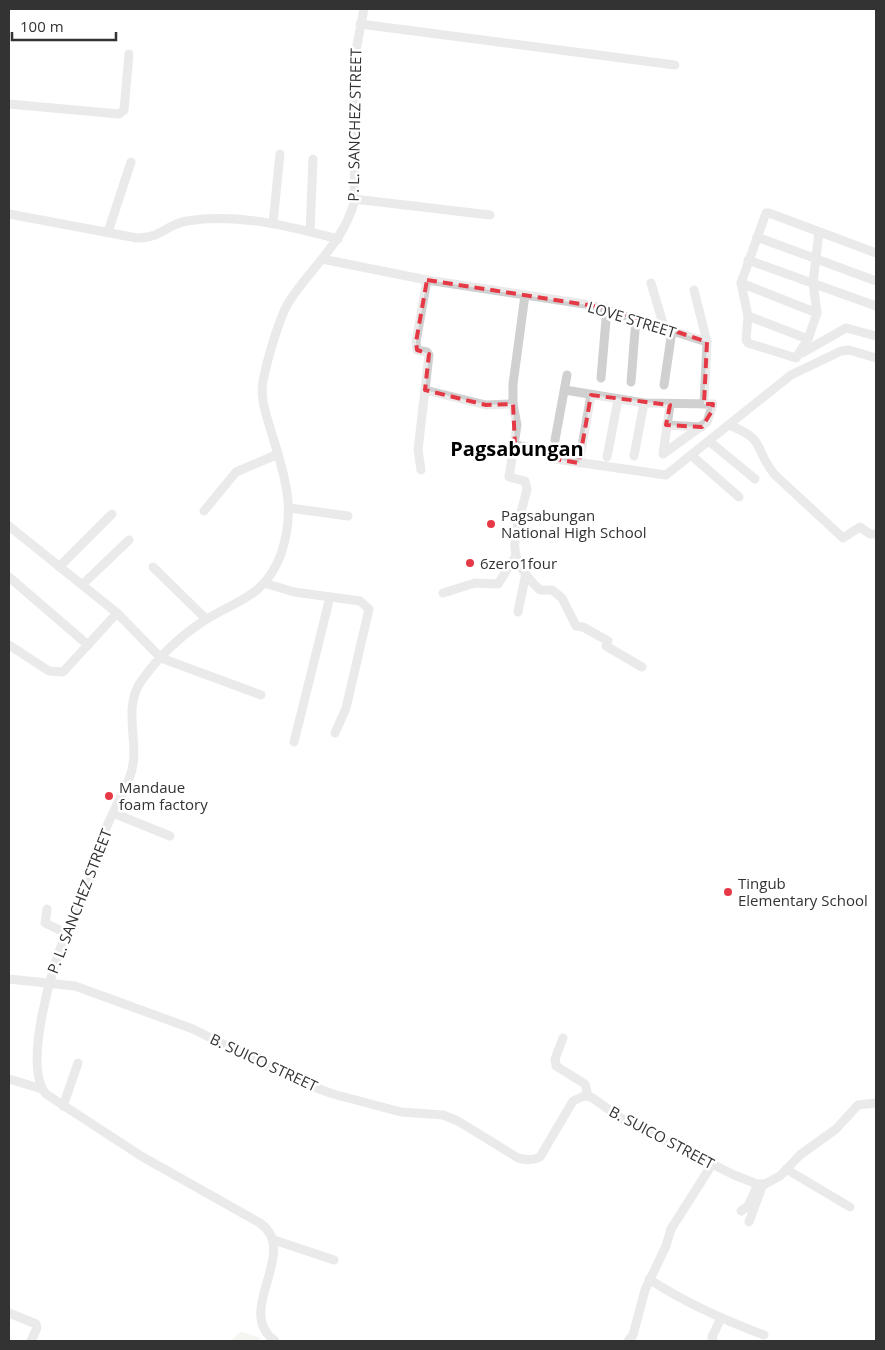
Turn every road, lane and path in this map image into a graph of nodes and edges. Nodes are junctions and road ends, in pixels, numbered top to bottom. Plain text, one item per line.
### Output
1 (364, 9) edge
2 (360, 24) junction
3 (129, 54) dead end
4 (675, 65) dead end
5 (9, 104) edge
6 (280, 154) dead end
7 (314, 159) dead end
8 (131, 162) dead end
9 (354, 199) junction
10 (9, 214) edge
11 (490, 216) dead end
12 (273, 223) junction
13 (108, 232) junction
14 (310, 232) junction
15 (819, 232) junction
16 (757, 236) junction
17 (338, 239) junction
18 (876, 253) edge
19 (815, 258) junction
20 (322, 259) junction
21 (748, 260) junction
22 (428, 280) junction
23 (876, 280) edge
24 (741, 283) junction
25 (813, 283) junction
26 (651, 284) dead end
27 (694, 290) dead end
28 (525, 296) junction
29 (876, 306) edge
30 (607, 308) junction
31 (817, 313) junction
32 (748, 316) junction
33 (636, 318) junction
34 (668, 329) junction
35 (876, 336) edge
36 (808, 339) junction
37 (707, 342) junction
38 (799, 355) junction
39 (876, 358) edge
40 (567, 375) dead end
41 (601, 378) dead end
42 (631, 382) dead end
43 (664, 385) dead end
44 (425, 390) junction
45 (565, 390) junction
46 (591, 395) junction
47 (618, 400) junction
48 (644, 403) junction
49 (513, 404) junction
50 (708, 404) junction
51 (670, 405) junction
52 (666, 425) junction
53 (729, 425) junction
54 (702, 427) junction
55 (556, 440) dead end
56 (709, 441) junction
57 (514, 445) junction
58 (278, 454) junction
59 (691, 455) junction
60 (634, 456) dead end
61 (607, 457) dead end
62 (579, 463) junction
63 (421, 470) dead end
64 (755, 478) dead end
65 (739, 497) dead end
66 (290, 508) junction
67 (204, 510) dead end
68 (112, 514) dead end
69 (348, 516) dead end
70 (9, 526) edge
71 (876, 534) edge
72 (129, 540) dead end
73 (515, 557) junction
74 (58, 567) junction
75 (153, 567) dead end
76 (526, 573) junction
77 (9, 577) edge
78 (83, 584) junction
79 (264, 584) junction
80 (443, 593) dead end
81 (330, 597) junction
82 (518, 612) dead end
83 (117, 613) junction
84 (206, 619) junction
85 (88, 644) junction
86 (9, 645) edge
87 (161, 658) junction
88 (642, 667) dead end
89 (261, 695) dead end
90 (335, 733) dead end
91 (294, 742) dead end
92 (112, 813) junction
93 (170, 836) dead end
94 (47, 909) dead end
95 (66, 933) junction
96 (9, 979) edge
97 (49, 982) junction
98 (563, 1038) dead end
99 (78, 1063) dead end
100 (9, 1080) edge
101 (42, 1089) junction
102 (588, 1096) junction
103 (876, 1103) edge
104 (63, 1106) junction
105 (712, 1163) junction
106 (786, 1169) junction
107 (761, 1184) junction
108 (850, 1207) dead end
109 (741, 1211) dead end
110 (749, 1222) dead end
111 (274, 1240) junction
112 (334, 1260) dead end
113 (649, 1279) junction
114 (9, 1314) edge
115 (721, 1318) junction
116 (764, 1335) dead end
117 (31, 1341) edge
118 (275, 1341) edge
119 (628, 1341) edge
120 (713, 1341) edge

1 - 2 street, P. L. SANCHEZ STREET
2 - 4 street
2 - 9 street, P. L. SANCHEZ STREET
3 - 5 street
6 - 12 street
7 - 14 street
8 - 13 street
9 - 11 street
9 - 17 street, P. L. SANCHEZ STREET
10 - 13 street
12 - 13 street
12 - 14 street
14 - 17 street
15 - 16 street
15 - 18 street
15 - 19 street
16 - 19 street
16 - 21 street
17 - 20 street, P. L. SANCHEZ STREET
19 - 23 street
19 - 25 street
20 - 22 street, LOVE STREET
20 - 58 street, P. L. SANCHEZ STREET
21 - 24 street
21 - 25 street
22 - 28 street, LOVE STREET
22 - 44 street
24 - 31 street
24 - 32 street
25 - 29 street
25 - 31 street
26 - 34 street
27 - 37 street
28 - 30 street, LOVE STREET
28 - 49 street
30 - 33 street, LOVE STREET
30 - 41 street
31 - 36 street
32 - 36 street
32 - 38 street
33 - 34 street, LOVE STREET
33 - 42 street
34 - 37 street, LOVE STREET
34 - 43 street
35 - 38 street
36 - 38 street
37 - 50 street
39 - 53 street
40 - 45 street
44 - 49 street
44 - 63 street
45 - 46 street
45 - 55 street
46 - 47 street
46 - 62 street
47 - 48 street
47 - 61 street
48 - 51 street
48 - 60 street
49 - 57 street
50 - 51 street
50 - 54 street
51 - 52 street
52 - 54 street
52 - 54 street
53 - 56 street
53 - 71 street
56 - 59 street
56 - 64 street
57 - 62 street
57 - 73 street
58 - 66 street, P. L. SANCHEZ STREET
58 - 67 street
59 - 62 street
59 - 65 street
66 - 69 street
66 - 79 street, P. L. SANCHEZ STREET
68 - 74 street
70 - 74 street
72 - 78 street
73 - 76 street
73 - 80 street
74 - 78 street
75 - 84 street
76 - 82 street
76 - 88 street
77 - 85 street
78 - 83 street
79 - 81 street
79 - 84 street, P. L. SANCHEZ STREET
81 - 90 street
81 - 91 street
83 - 85 street
83 - 87 street
84 - 87 street, P. L. SANCHEZ STREET
85 - 86 street
87 - 89 street
87 - 92 street, P. L. SANCHEZ STREET
92 - 93 street
92 - 95 street, P. L. SANCHEZ STREET
94 - 95 street
95 - 97 street, P. L. SANCHEZ STREET
96 - 97 street, B. SUICO STREET
97 - 101 street, P. L. SANCHEZ STREET
97 - 102 street, B. SUICO STREET
98 - 102 street
99 - 104 street
100 - 101 street
101 - 104 street
102 - 105 street, B. SUICO STREET
103 - 106 street
104 - 111 street
105 - 107 street, B. SUICO STREET
105 - 113 street
106 - 107 street
106 - 108 street
107 - 109 street
107 - 110 street
111 - 112 street
111 - 118 street
113 - 115 street
113 - 119 street
114 - 117 street
115 - 116 street
115 - 120 street

